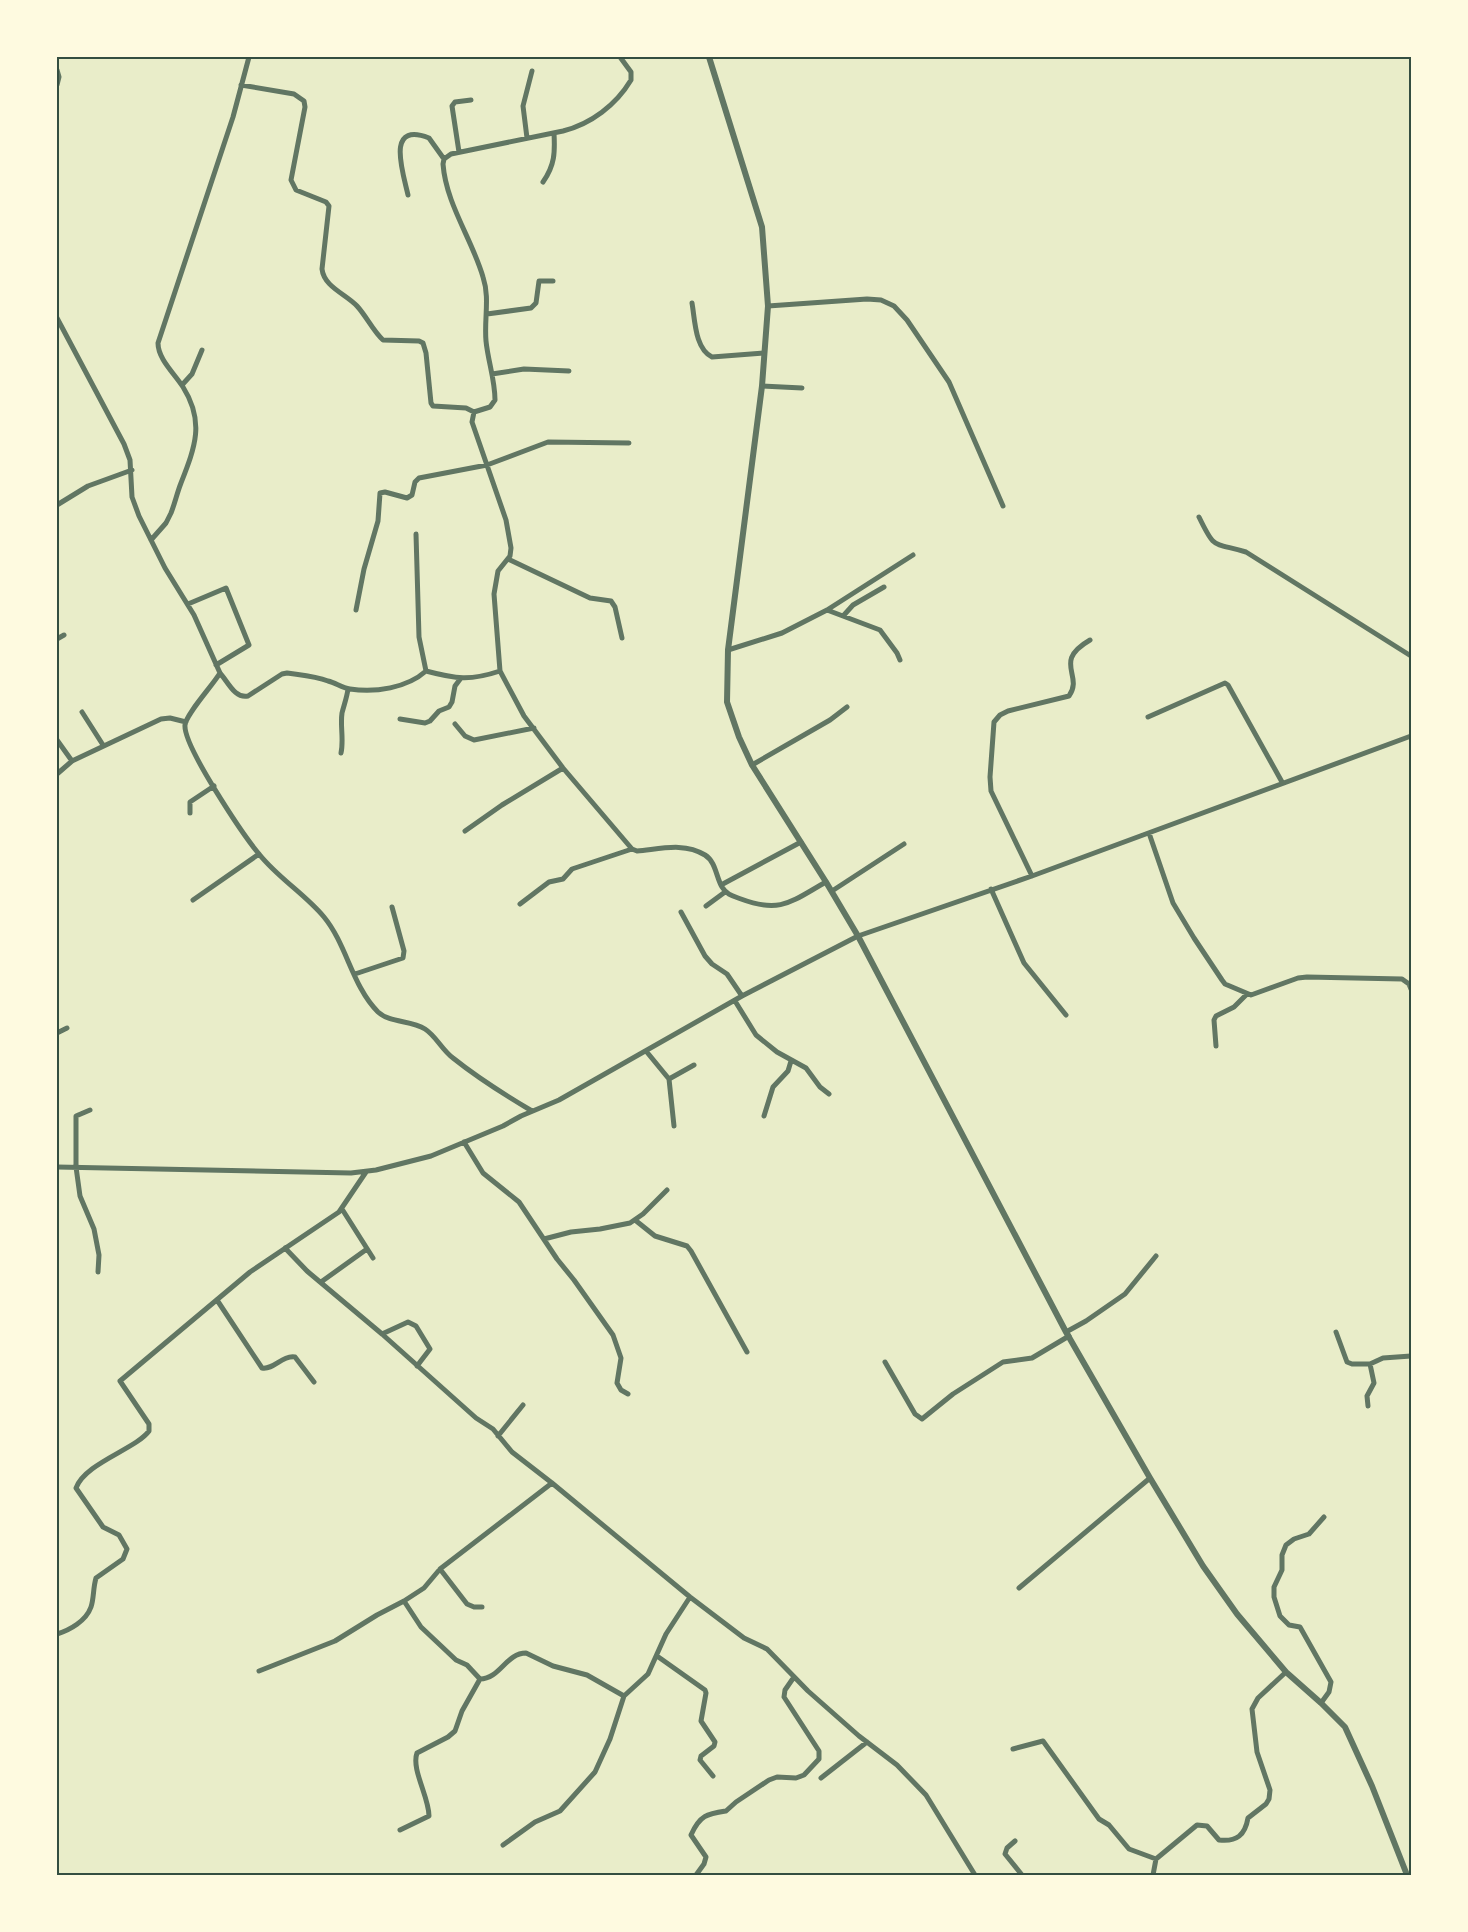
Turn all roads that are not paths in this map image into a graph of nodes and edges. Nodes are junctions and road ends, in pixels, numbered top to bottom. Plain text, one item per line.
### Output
1 (249, 57) edge
2 (620, 57) edge
3 (709, 57) edge
4 (57, 70) edge
5 (532, 71) dead end
6 (57, 85) edge
7 (241, 86) junction
8 (471, 100) dead end
9 (554, 133) junction
10 (527, 138) junction
11 (459, 152) junction
12 (444, 159) junction
13 (543, 182) dead end
14 (408, 195) dead end
15 (553, 280) dead end
16 (692, 303) dead end
17 (768, 306) junction
18 (488, 314) junction
19 (57, 318) edge
20 (202, 350) dead end
21 (765, 353) junction
22 (569, 371) dead end
23 (492, 374) junction
24 (182, 385) junction
25 (762, 386) junction
26 (802, 388) dead end
27 (474, 412) junction
28 (629, 443) dead end
29 (487, 465) junction
30 (132, 470) junction
31 (57, 505) edge
32 (1003, 506) dead end
33 (1199, 517) dead end
34 (416, 534) dead end
35 (151, 540) junction
36 (913, 555) dead end
37 (508, 559) junction
38 (884, 587) dead end
39 (188, 604) junction
40 (356, 610) dead end
41 (827, 610) junction
42 (844, 615) junction
43 (64, 635) dead end
44 (622, 638) dead end
45 (57, 639) edge
46 (1090, 640) dead end
47 (728, 650) junction
48 (1411, 656) edge
49 (900, 660) dead end
50 (216, 665) junction
51 (426, 671) junction
52 (500, 671) junction
53 (220, 673) junction
54 (460, 678) junction
55 (348, 689) junction
56 (847, 707) dead end
57 (82, 712) dead end
58 (1148, 717) dead end
59 (400, 719) dead end
60 (186, 722) junction
61 (455, 724) dead end
62 (534, 728) junction
63 (1411, 736) edge
64 (57, 740) edge
65 (103, 745) junction
66 (341, 753) dead end
67 (72, 760) junction
68 (752, 765) junction
69 (563, 768) junction
70 (57, 774) edge
71 (1282, 782) junction
72 (214, 786) junction
73 (190, 813) dead end
74 (465, 831) dead end
75 (1149, 833) junction
76 (801, 842) junction
77 (904, 844) dead end
78 (632, 849) junction
79 (259, 854) junction
80 (1032, 876) junction
81 (826, 882) junction
82 (721, 885) junction
83 (991, 889) junction
84 (831, 891) junction
85 (725, 892) junction
86 (194, 900) dead end
87 (520, 904) dead end
88 (706, 906) dead end
89 (392, 907) dead end
90 (681, 912) dead end
91 (858, 936) junction
92 (355, 974) junction
93 (1411, 989) edge
94 (1247, 994) junction
95 (742, 996) junction
96 (735, 1001) junction
97 (1066, 1015) dead end
98 (67, 1028) dead end
99 (57, 1033) edge
100 (1216, 1046) dead end
101 (645, 1050) junction
102 (791, 1061) junction
103 (694, 1065) dead end
104 (669, 1079) junction
105 (829, 1094) dead end
106 (90, 1110) dead end
107 (532, 1112) junction
108 (764, 1116) dead end
109 (674, 1126) dead end
110 (464, 1142) junction
111 (57, 1167) edge
112 (76, 1167) junction
113 (366, 1172) junction
114 (667, 1190) dead end
115 (342, 1209) junction
116 (635, 1220) junction
117 (544, 1239) junction
118 (285, 1248) junction
119 (367, 1249) junction
120 (1156, 1256) dead end
121 (373, 1258) dead end
122 (98, 1272) dead end
123 (321, 1282) junction
124 (217, 1300) junction
125 (1336, 1332) dead end
126 (382, 1334) junction
127 (1067, 1334) junction
128 (747, 1352) dead end
129 (1411, 1356) edge
130 (885, 1362) dead end
131 (1370, 1364) junction
132 (417, 1366) junction
133 (314, 1382) dead end
134 (628, 1394) dead end
135 (523, 1405) dead end
136 (1368, 1406) dead end
137 (498, 1436) junction
138 (1150, 1478) junction
139 (552, 1483) junction
140 (1324, 1517) dead end
141 (440, 1569) junction
142 (1019, 1588) dead end
143 (690, 1598) junction
144 (404, 1601) junction
145 (482, 1606) dead end
146 (57, 1634) edge
147 (657, 1656) junction
148 (260, 1671) dead end
149 (1286, 1672) junction
150 (794, 1677) junction
151 (480, 1679) junction
152 (624, 1696) junction
153 (1322, 1703) junction
154 (867, 1742) junction
155 (1013, 1749) dead end
156 (713, 1776) dead end
157 (821, 1778) dead end
158 (400, 1830) dead end
159 (1015, 1842) dead end
160 (503, 1845) dead end
161 (1156, 1859) junction
162 (696, 1875) edge
163 (975, 1875) edge
164 (1022, 1875) edge
165 (1153, 1875) edge
166 (1407, 1875) edge

1 - 7 street
2 - 9 street
3 - 17 street
4 - 6 street
5 - 10 street
7 - 24 street
7 - 27 street
8 - 11 street
9 - 10 street
9 - 13 street
10 - 11 street
11 - 12 street
12 - 14 street
12 - 18 street
15 - 18 street
16 - 21 street
17 - 21 street
17 - 32 street
18 - 23 street
19 - 30 street
20 - 24 street
21 - 25 street
22 - 23 street
23 - 27 street
24 - 35 street
25 - 26 street
25 - 47 street
27 - 29 street
28 - 29 street
29 - 37 street
29 - 40 street
30 - 31 street
30 - 35 street
33 - 48 street
34 - 51 street
35 - 39 street
36 - 41 street
37 - 44 street
37 - 52 street
38 - 42 street
39 - 50 street
39 - 50 street
41 - 42 street
41 - 47 street
42 - 49 street
43 - 45 street
46 - 80 street
47 - 68 street
50 - 53 street
51 - 54 street
51 - 55 street
52 - 54 street
52 - 62 street
53 - 55 street
53 - 60 street
54 - 59 street
55 - 66 street
56 - 68 street
57 - 65 street
58 - 71 street
60 - 65 street
60 - 72 street
61 - 62 street
62 - 69 street
63 - 71 street
64 - 67 street
65 - 67 street
67 - 70 street
68 - 76 street
69 - 74 street
69 - 78 street
71 - 75 street
72 - 73 street
72 - 79 street
75 - 80 street
75 - 94 street
76 - 81 street
76 - 82 street
77 - 84 street
78 - 82 street
78 - 87 street
79 - 86 street
79 - 92 street
80 - 83 street
81 - 84 street
81 - 85 street
82 - 85 street
83 - 91 street
83 - 97 street
84 - 91 street
85 - 88 street
89 - 92 street
90 - 95 street
91 - 95 street
91 - 127 street
92 - 107 street
93 - 94 street
94 - 100 street
95 - 96 street
96 - 101 street
96 - 102 street
98 - 99 street
101 - 104 street
101 - 107 street
102 - 105 street
102 - 108 street
103 - 104 street
104 - 109 street
106 - 112 street
107 - 110 street
110 - 113 street
110 - 117 street
111 - 112 street
112 - 113 street
112 - 122 street
113 - 115 street
114 - 116 street
115 - 118 street
115 - 119 street
116 - 117 street
116 - 128 street
117 - 134 street
118 - 123 street
118 - 124 street
119 - 121 street
119 - 123 street
120 - 127 street
123 - 126 street
124 - 133 street
124 - 146 street
125 - 131 street
126 - 132 street
126 - 132 street
127 - 130 street
127 - 138 street
129 - 131 street
131 - 136 street
132 - 137 street
135 - 137 street
137 - 139 street
138 - 142 street
138 - 149 street
139 - 141 street
139 - 143 street
140 - 153 street
141 - 144 street
141 - 145 street
143 - 147 street
143 - 150 street
144 - 148 street
144 - 151 street
147 - 152 street
147 - 156 street
149 - 153 street
149 - 161 street
150 - 154 street
150 - 162 street
151 - 152 street
151 - 158 street
152 - 160 street
153 - 166 street
154 - 157 street
154 - 163 street
155 - 161 street
159 - 164 street
161 - 165 street

